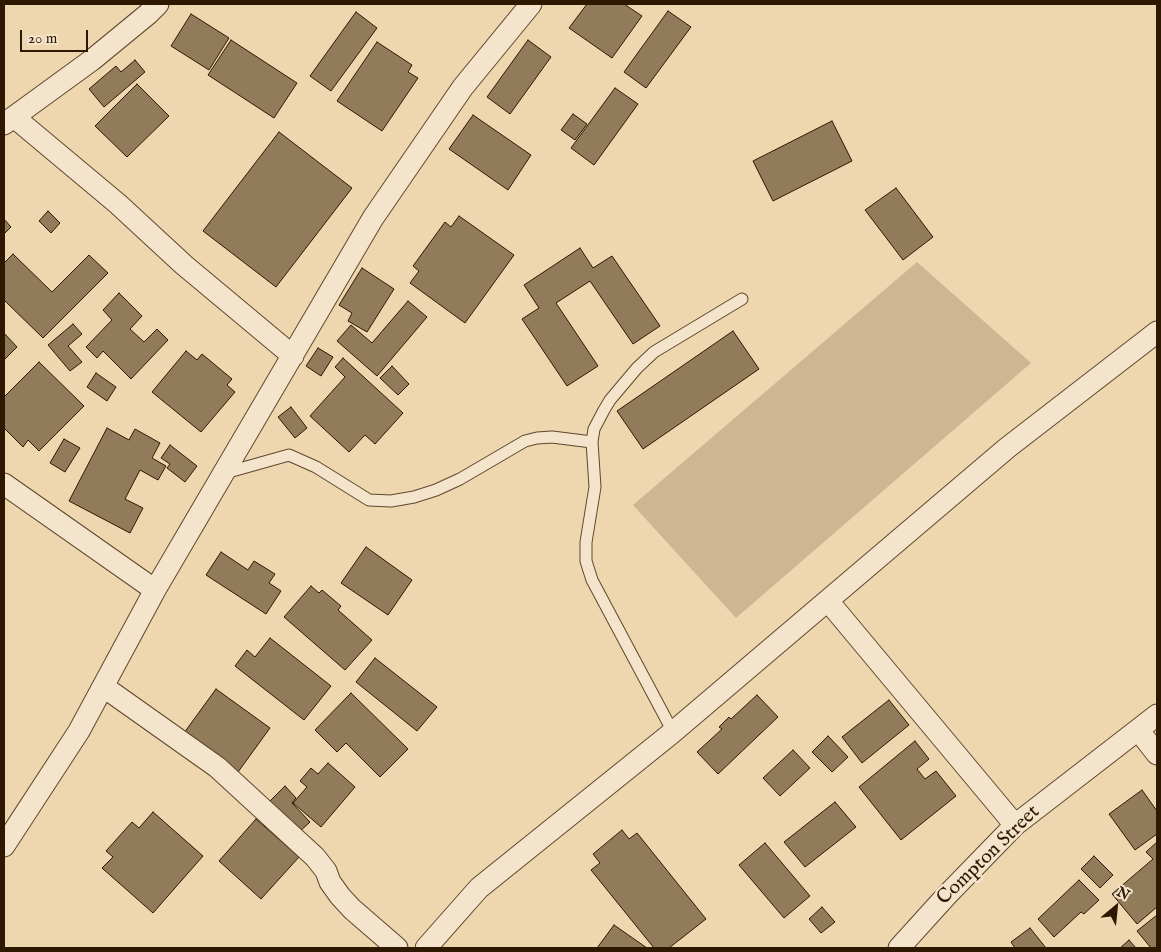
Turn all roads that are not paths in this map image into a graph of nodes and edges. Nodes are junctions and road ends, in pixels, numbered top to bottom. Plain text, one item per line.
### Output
1 (158, 4) edge
2 (531, 4) edge
3 (9, 121) edge
4 (742, 299) dead end
5 (1157, 332) edge
6 (293, 356) junction
7 (592, 442) junction
8 (224, 473) junction
9 (4, 484) edge
10 (155, 590) junction
11 (828, 601) junction
12 (104, 687) junction
13 (1157, 716) edge
14 (1139, 730) junction
15 (674, 732) junction
16 (1157, 754) edge
17 (1015, 825) junction
18 (4, 846) edge
19 (397, 948) edge
20 (426, 948) edge
21 (899, 948) edge

1 - 3 street
2 - 6 street
3 - 6 street
4 - 7 lane
5 - 11 street
6 - 8 street
7 - 8 lane
7 - 15 lane
8 - 10 street
9 - 10 street
10 - 12 street
11 - 15 street
11 - 17 street
12 - 18 street
12 - 19 street
13 - 14 street, Compton Street
14 - 16 street
14 - 17 street, Compton Street
15 - 20 street
17 - 21 street, Compton Street

